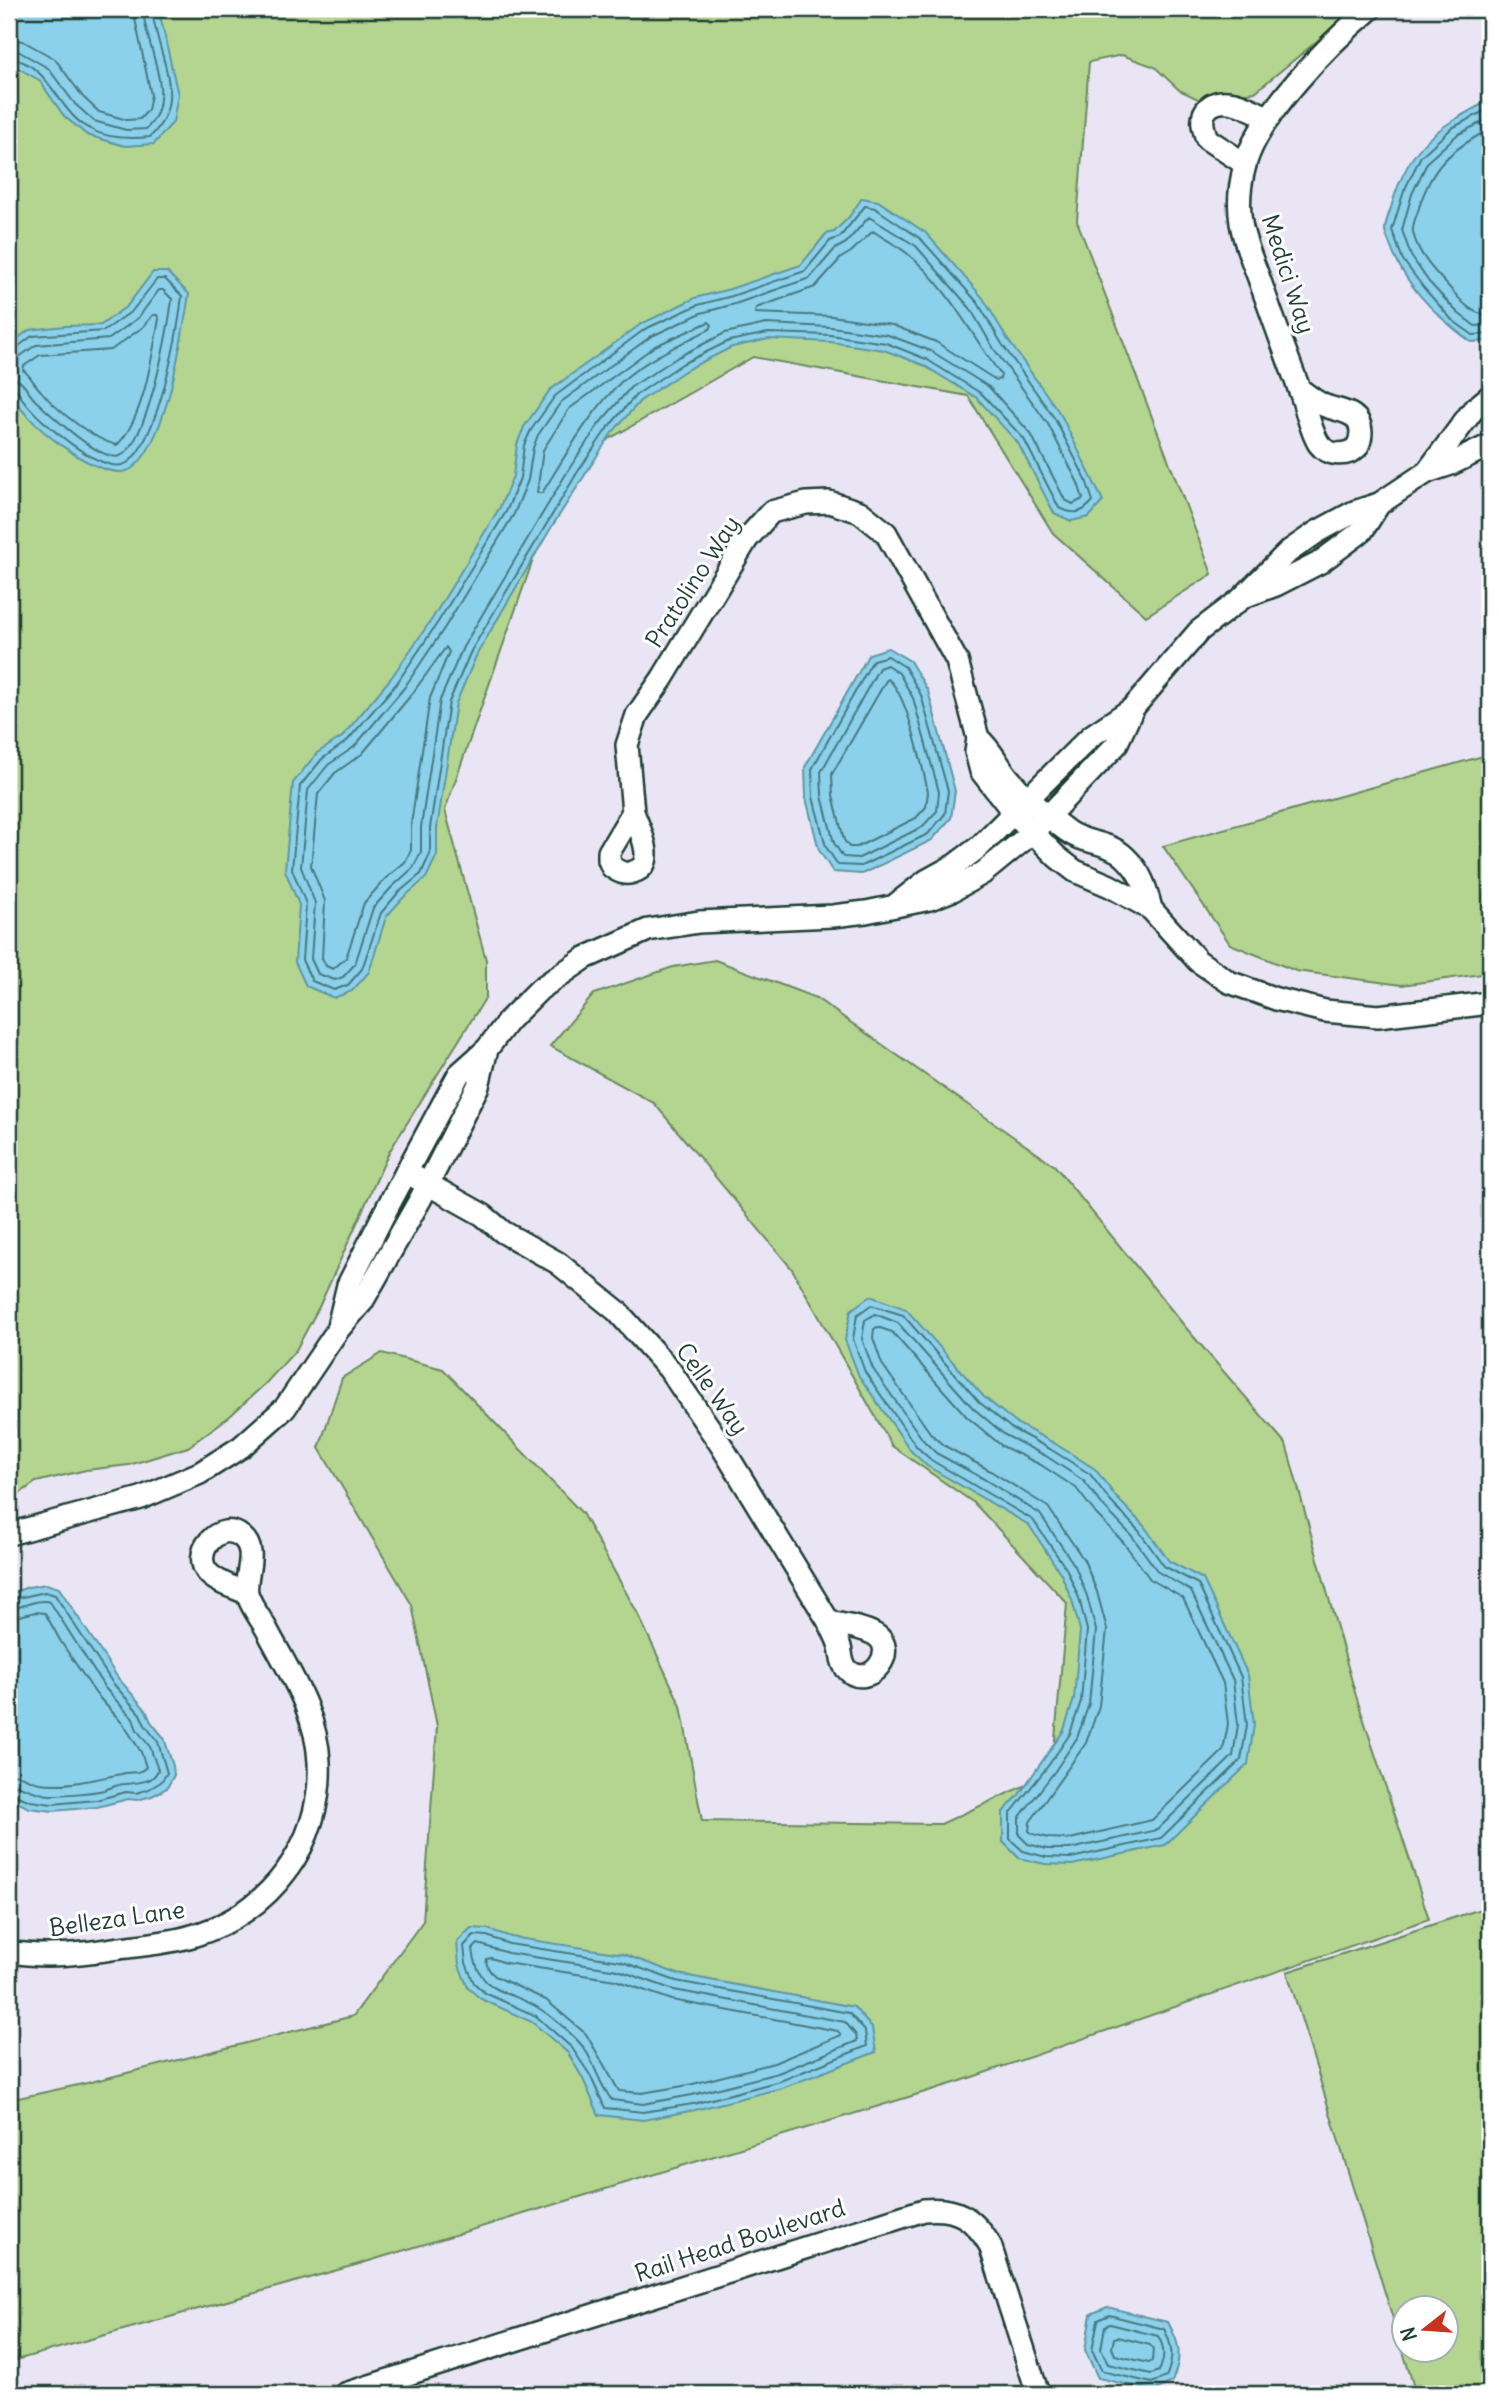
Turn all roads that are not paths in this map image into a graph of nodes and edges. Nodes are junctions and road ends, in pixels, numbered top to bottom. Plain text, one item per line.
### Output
1 (1370, 9) edge
2 (1269, 118) junction
3 (1245, 163) junction
4 (1299, 389) dead end
5 (1490, 396) edge
6 (1490, 445) edge
7 (1427, 472) junction
8 (1133, 708) junction
9 (978, 738) junction
10 (1029, 798) junction
11 (633, 812) dead end
12 (1014, 814) junction
13 (1048, 815) junction
14 (1032, 833) junction
15 (894, 906) junction
16 (1151, 909) junction
17 (1490, 1003) edge
18 (487, 1049) junction
19 (402, 1179) junction
20 (425, 1191) junction
21 (337, 1331) junction
22 (9, 1534) edge
23 (247, 1593) dead end
24 (829, 1622) dead end
25 (9, 1952) edge
26 (345, 2394) edge
27 (1038, 2394) edge

1 - 2 street, Medici Way
2 - 3 street, Medici Way
2 - 3 street
3 - 4 street, Medici Way
5 - 7 street
6 - 7 street
7 - 8 street
8 - 10 street
8 - 13 street
9 - 10 street, Pratolino Way
9 - 11 street, Pratolino Way
9 - 12 street, Pratolino Way
10 - 12 street
10 - 13 street, Pratolino Way
12 - 14 street, Pratolino Way
12 - 15 street
13 - 14 street
13 - 16 street, Pratolino Way
14 - 15 street
14 - 16 street, Pratolino Way
15 - 18 street
16 - 17 street
18 - 19 street
18 - 20 street
19 - 20 street, Celle Way
19 - 21 street
20 - 21 street
20 - 24 street, Celle Way
21 - 22 street
23 - 25 street, Belleza Lane
26 - 27 street, Rail Head Boulevard

